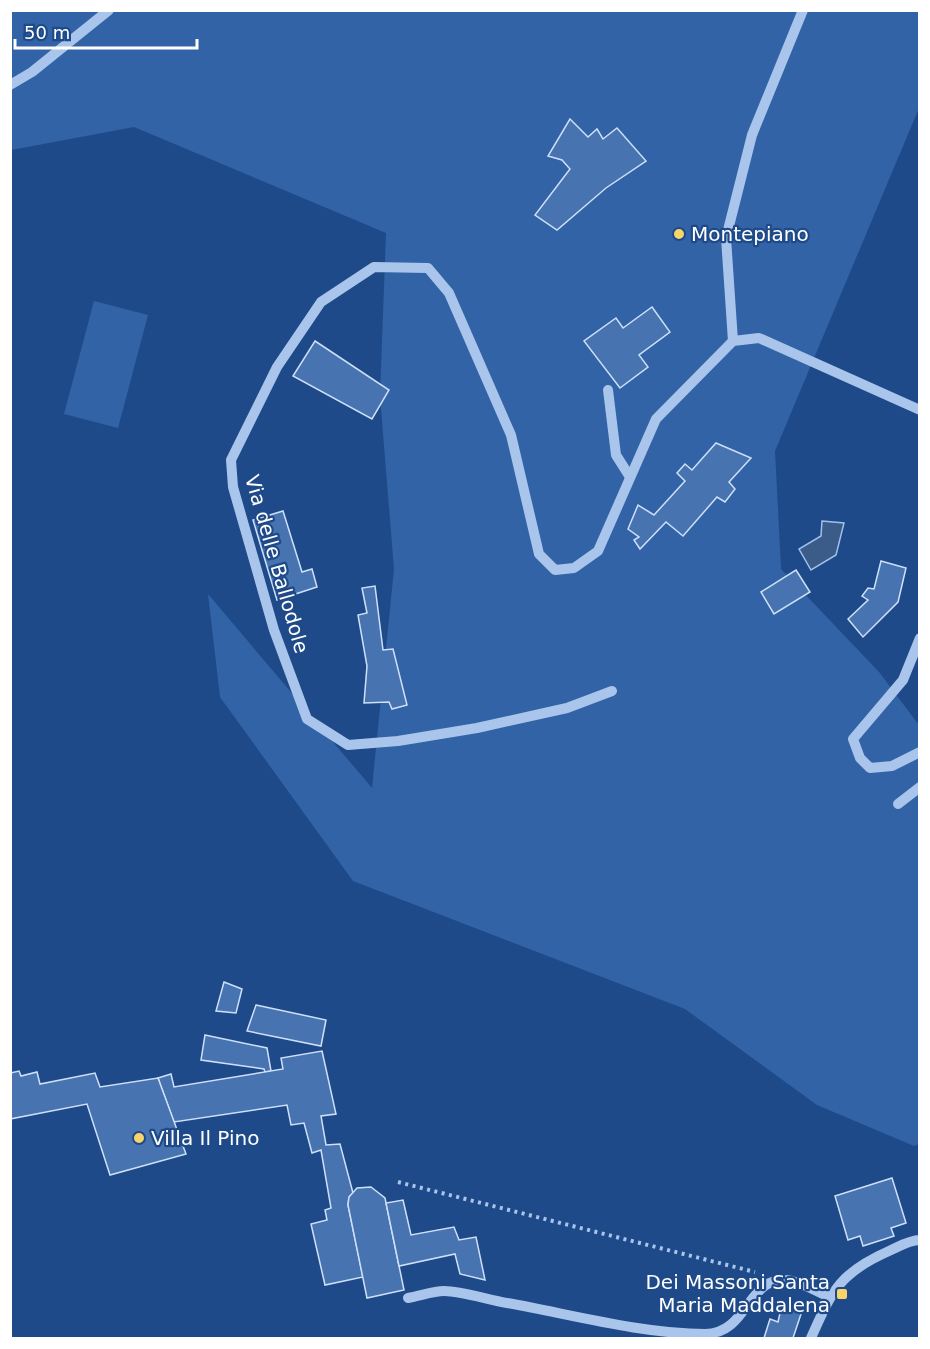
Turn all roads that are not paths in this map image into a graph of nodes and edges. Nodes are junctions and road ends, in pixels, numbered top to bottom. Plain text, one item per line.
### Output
1 (109, 10) edge
2 (802, 10) edge
3 (10, 85) edge
4 (733, 341) junction
5 (608, 390) dead end
6 (920, 410) edge
7 (630, 477) junction
8 (920, 638) edge
9 (612, 691) dead end
10 (920, 752) edge
11 (920, 787) edge
12 (898, 804) dead end
13 (918, 1239) edge
14 (829, 1297) junction
15 (408, 1298) dead end
16 (811, 1338) edge

1 - 3 street
2 - 4 street
4 - 6 street
4 - 7 street, Via delle Ballodole
5 - 7 street
7 - 9 street, Via delle Ballodole
8 - 10 street
11 - 12 street
13 - 14 street
14 - 15 street
14 - 16 street

